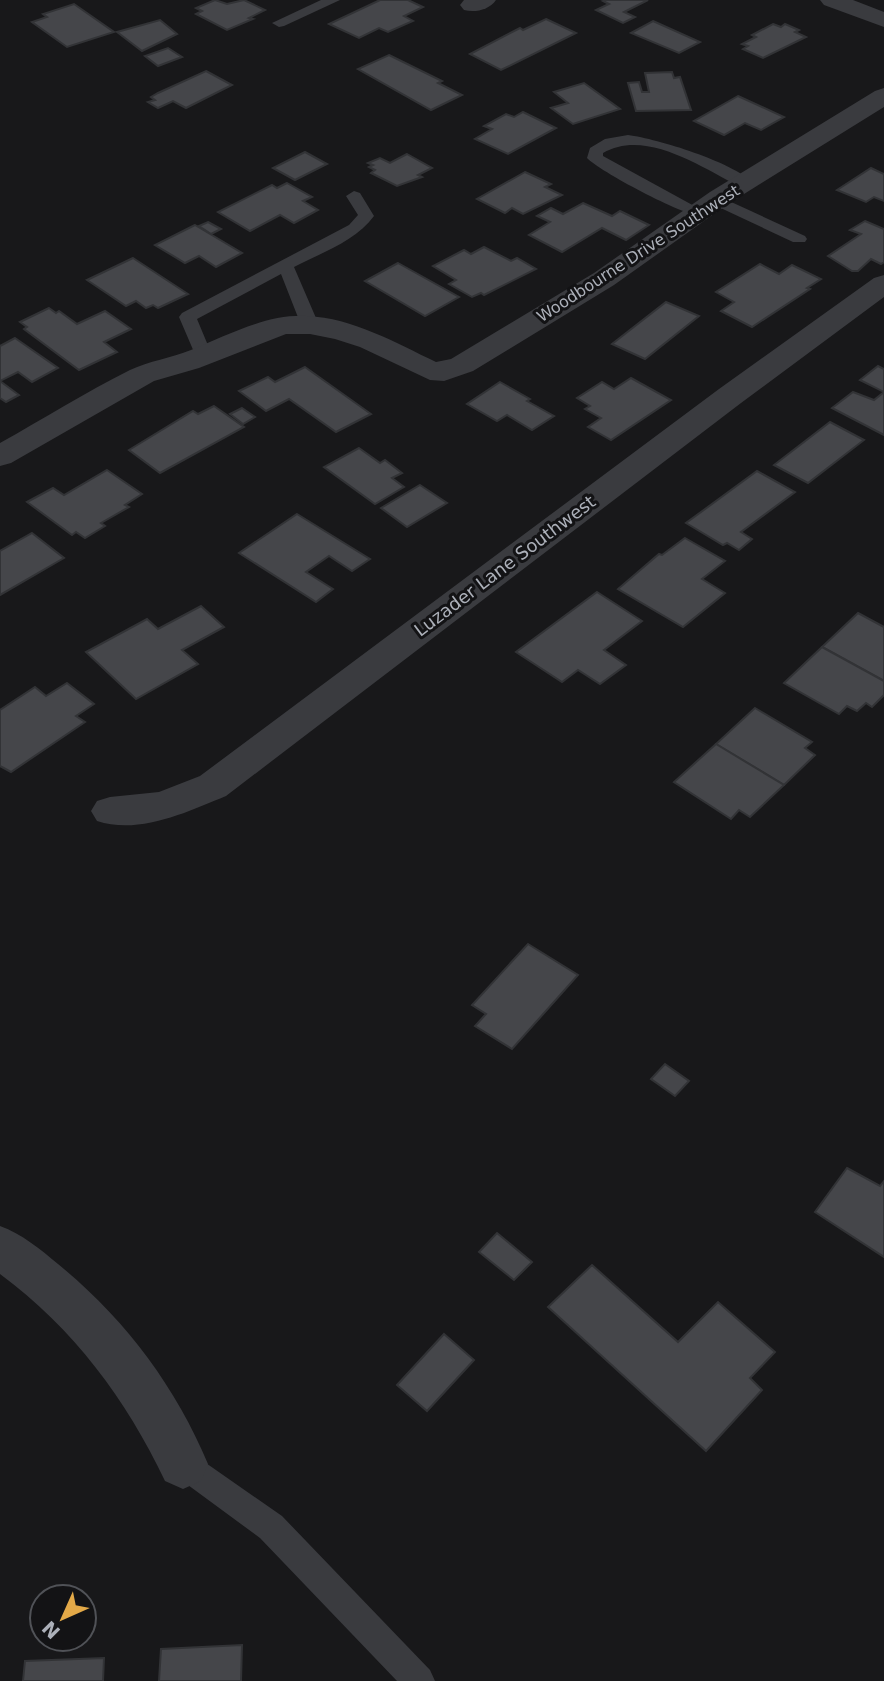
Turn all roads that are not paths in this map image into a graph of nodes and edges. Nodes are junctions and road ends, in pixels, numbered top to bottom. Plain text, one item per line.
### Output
1 (333, 0) edge
2 (832, 0) edge
3 (884, 20) edge
4 (279, 23) dead end
5 (884, 96) edge
6 (745, 183) junction
7 (354, 196) dead end
8 (708, 206) junction
9 (799, 239) dead end
10 (285, 265) junction
11 (884, 284) edge
12 (310, 325) junction
13 (203, 355) junction
14 (0, 456) edge
15 (110, 811) dead end
16 (0, 1247) edge
17 (183, 1464) joint
18 (419, 1681) edge

1 - 4 lane
2 - 3 street
5 - 6 street, Woodbourne Drive Southwest
6 - 8 street, Woodbourne Drive Southwest
6 - 8 lane
7 - 10 lane
8 - 9 lane
8 - 12 street, Woodbourne Drive Southwest
10 - 12 lane
10 - 13 lane
11 - 15 street, Luzader Lane Southwest
12 - 13 street, Woodbourne Drive Southwest
13 - 14 street, Woodbourne Drive Southwest
16 - 17 street
17 - 18 lane

